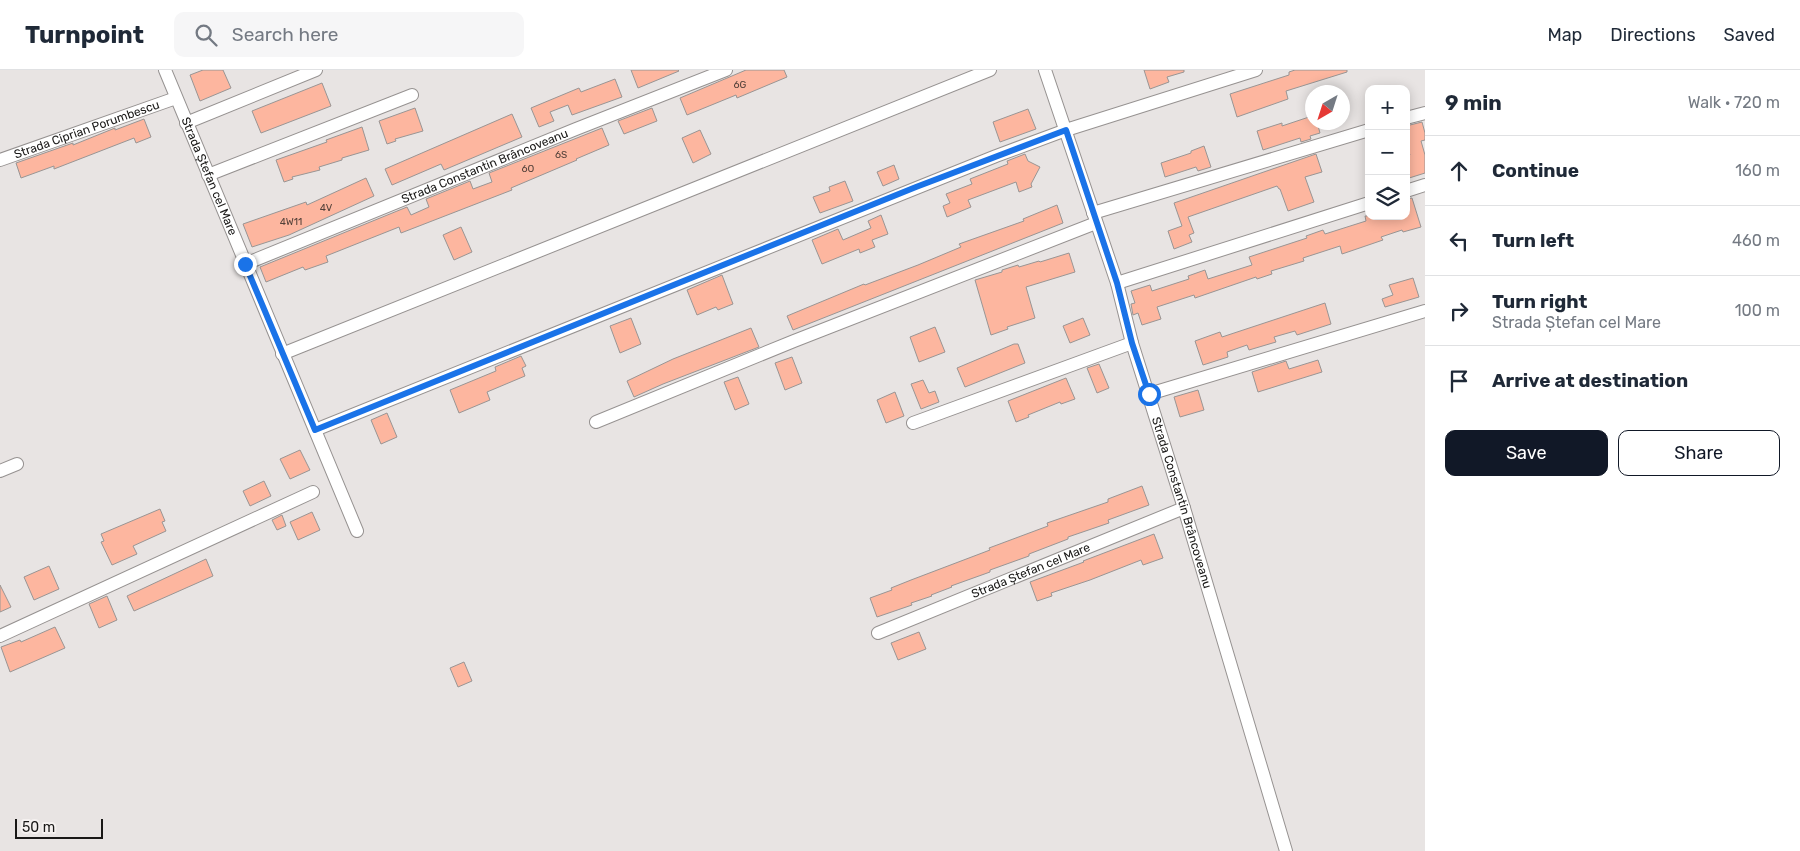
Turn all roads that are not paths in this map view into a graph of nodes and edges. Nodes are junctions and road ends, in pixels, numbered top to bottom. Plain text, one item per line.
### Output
1 (165, 70) edge
2 (316, 70) edge
3 (726, 70) edge
4 (990, 70) edge
5 (1045, 70) edge
6 (1256, 70) edge
7 (412, 95) dead end
8 (176, 98) junction
9 (1425, 113) edge
10 (1410, 117) edge
11 (186, 123) junction
12 (1066, 130) junction
13 (1365, 131) edge
14 (0, 160) edge
15 (208, 175) junction
16 (1425, 185) edge
17 (1410, 190) edge
18 (1365, 204) edge
19 (1095, 218) junction
20 (245, 264) junction
21 (1117, 283) junction
22 (1425, 311) edge
23 (1132, 343) junction
24 (282, 354) junction
25 (1149, 394) junction
26 (596, 422) dead end
27 (914, 424) dead end
28 (315, 430) junction
29 (17, 464) dead end
30 (0, 471) edge
31 (313, 492) dead end
32 (1184, 508) junction
33 (357, 531) dead end
34 (878, 633) dead end
35 (0, 636) edge
36 (1286, 851) edge

1 - 8 street, Strada Ștefan cel Mare
2 - 11 street
3 - 20 street, Strada Constantin Brâncoveanu
4 - 24 street
5 - 12 street, Strada Constantin Brâncoveanu
6 - 12 street
7 - 15 street
8 - 11 street, Strada Ștefan cel Mare
8 - 14 street, Strada Ciprian Porumbescu
9 - 10 street
11 - 15 street, Strada Ștefan cel Mare
12 - 19 street, Strada Constantin Brâncoveanu
12 - 28 street
13 - 19 street
15 - 20 street, Strada Ștefan cel Mare
16 - 17 street
18 - 21 street
19 - 21 street, Strada Constantin Brâncoveanu
19 - 26 street
20 - 24 street, Strada Ștefan cel Mare
21 - 23 street, Strada Constantin Brâncoveanu
22 - 25 street
23 - 25 street, Strada Constantin Brâncoveanu
23 - 27 street
24 - 28 street, Strada Ștefan cel Mare
25 - 32 street, Strada Constantin Brâncoveanu
28 - 33 street, Strada Ștefan cel Mare
29 - 30 street
31 - 35 street
32 - 34 street, Strada Ștefan cel Mare
32 - 36 street, Strada Constantin Brâncoveanu

